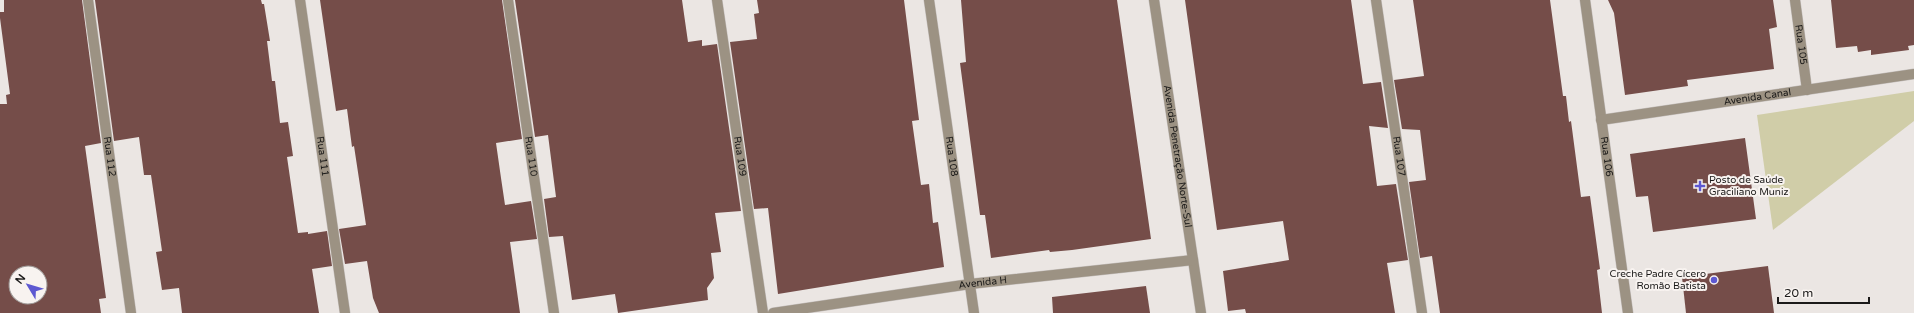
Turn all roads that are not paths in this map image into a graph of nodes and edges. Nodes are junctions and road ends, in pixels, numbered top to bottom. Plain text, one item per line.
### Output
1 (88, 0) edge
2 (300, 0) edge
3 (508, 0) edge
4 (717, 0) edge
5 (929, 0) edge
6 (1154, 0) edge
7 (1376, 0) edge
8 (1585, 0) edge
9 (1795, 0) edge
10 (1914, 74) edge
11 (1807, 90) junction
12 (1601, 120) junction
13 (1193, 260) junction
14 (970, 284) junction
15 (131, 313) edge
16 (345, 313) edge
17 (554, 313) edge
18 (763, 313) edge
19 (773, 313) edge
20 (974, 313) edge
21 (1201, 313) edge
22 (1422, 313) edge
23 (1628, 313) edge

1 - 15 street, Rua 112
2 - 16 street, Rua 111
3 - 17 street, Rua 110
4 - 18 street, Rua 109
5 - 14 street, Rua 108
6 - 13 street, Avenida Penetração Norte-Sul
7 - 22 street, Rua 107
8 - 12 street, Rua 106
9 - 11 street, Rua 105
10 - 11 street, Avenida Canal
11 - 12 street, Avenida Canal
12 - 23 street, Rua 106
13 - 14 street, Avenida H
13 - 21 street, Avenida Penetração Norte-Sul
14 - 19 street, Avenida H
14 - 20 street, Rua 108

